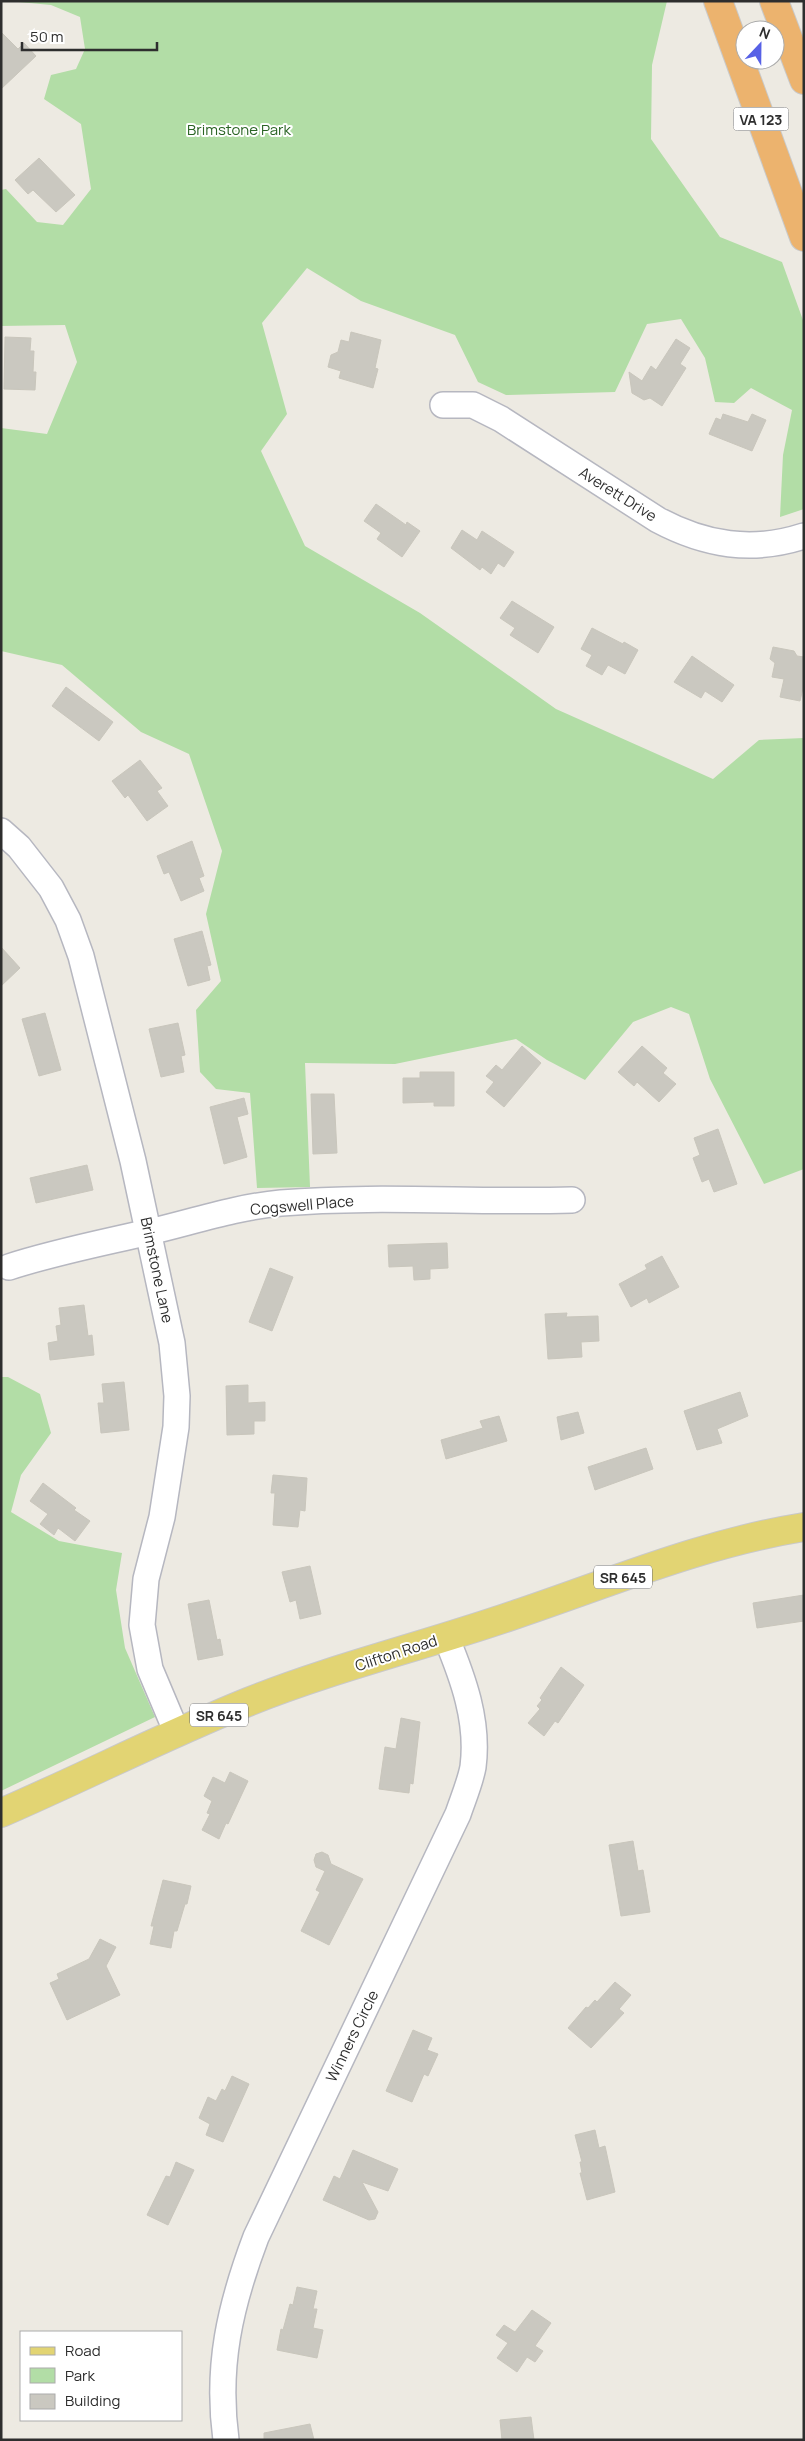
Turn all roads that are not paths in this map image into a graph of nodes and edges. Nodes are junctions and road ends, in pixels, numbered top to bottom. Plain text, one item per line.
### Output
1 (718, 1) edge
2 (774, 1) edge
3 (804, 80) edge
4 (804, 236) edge
5 (443, 405) dead end
6 (804, 536) edge
7 (1, 831) edge
8 (572, 1200) dead end
9 (149, 1232) junction
10 (10, 1267) dead end
11 (804, 1527) edge
12 (446, 1637) junction
13 (177, 1733) junction
14 (1, 1813) edge
15 (226, 2440) edge

1 - 4 highway, VA 123
2 - 3 highway
5 - 6 street, Averett Drive
7 - 9 street, Brimstone Lane
8 - 9 street, Cogswell Place
9 - 10 street, Cogswell Place
9 - 13 street, Brimstone Lane
11 - 12 main road, Clifton Road / SR 645
12 - 13 main road, Clifton Road / SR 645
12 - 15 street, Winners Circle
13 - 14 main road, Clifton Road / SR 645

